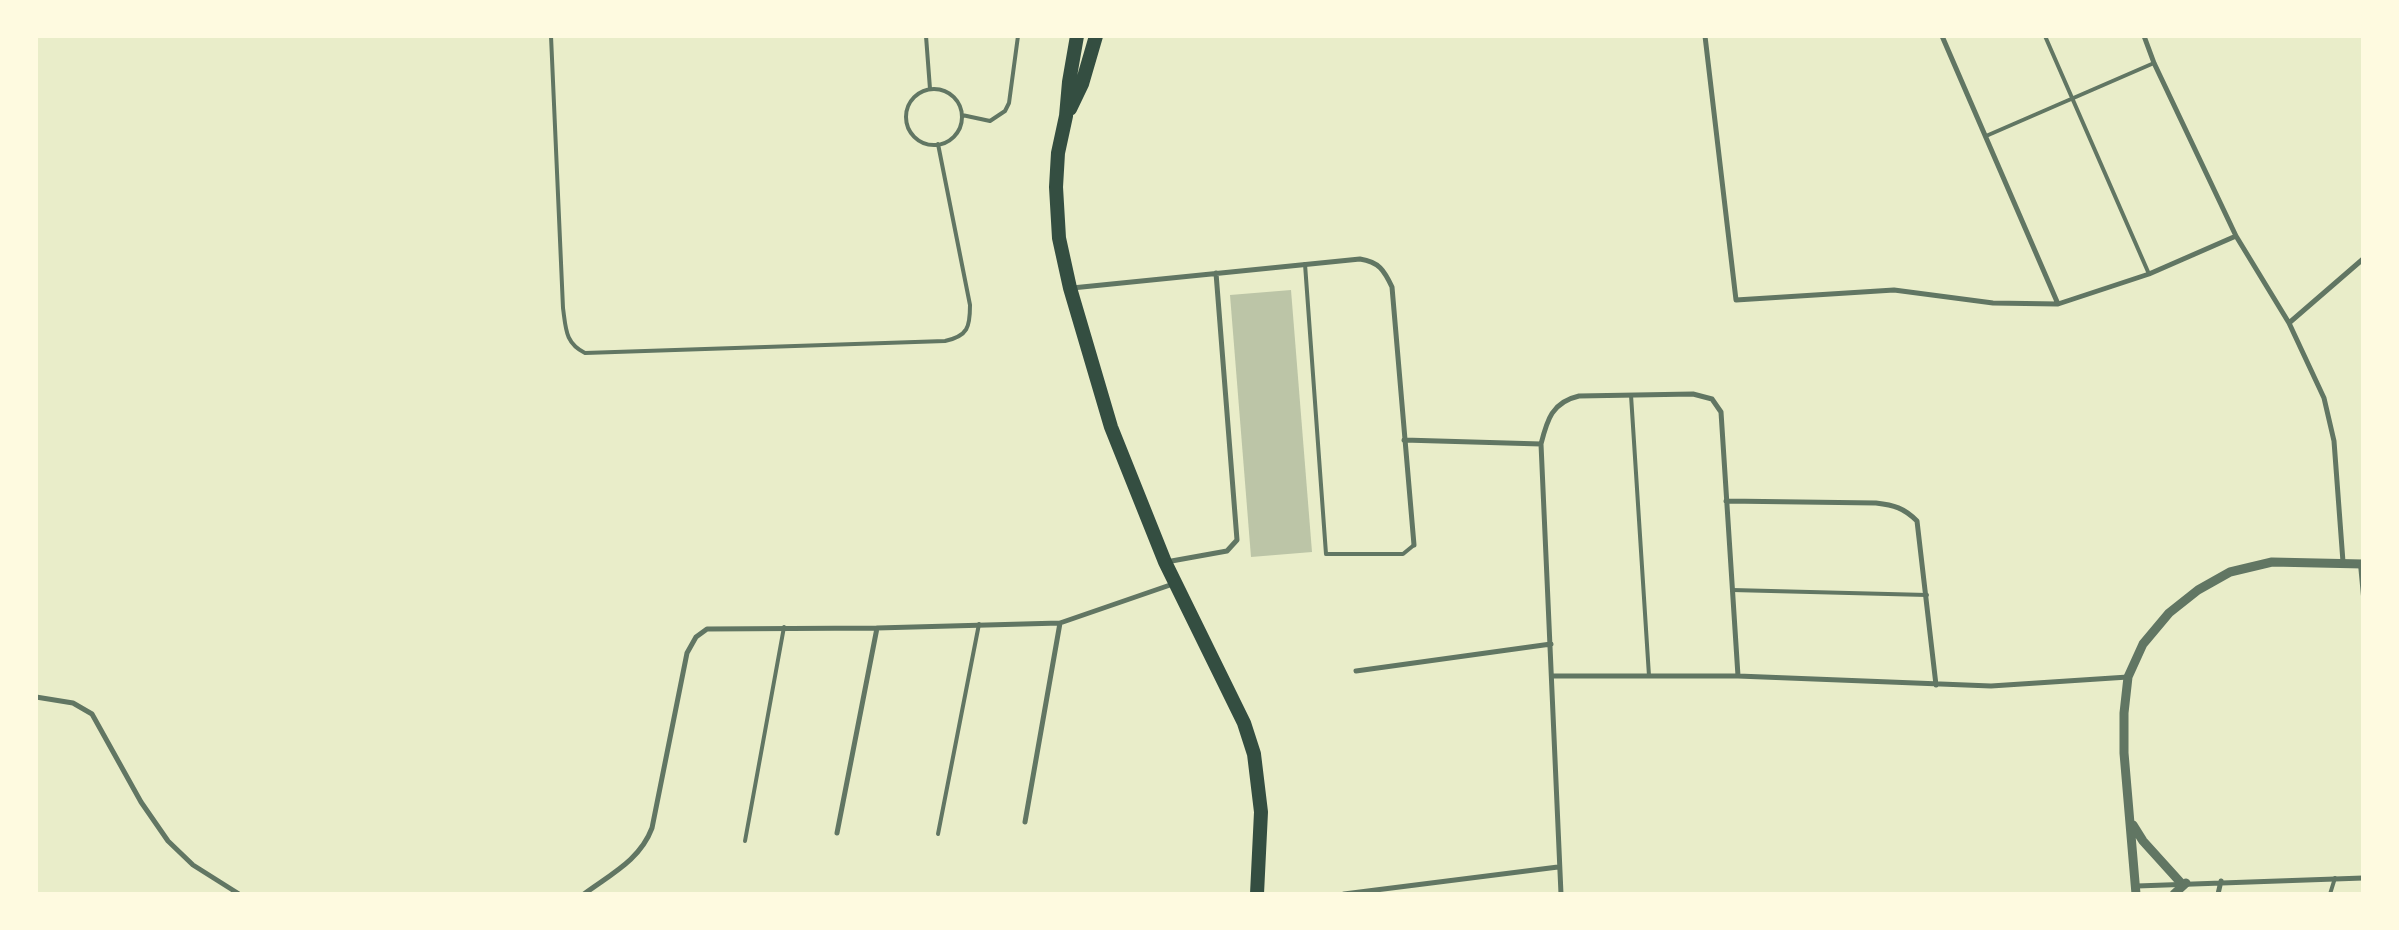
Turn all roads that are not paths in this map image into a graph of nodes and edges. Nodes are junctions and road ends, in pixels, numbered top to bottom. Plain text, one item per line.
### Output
1 (551, 36) edge
2 (926, 36) edge
3 (1018, 36) edge
4 (1077, 36) edge
5 (1096, 36) edge
6 (1705, 36) edge
7 (1942, 36) edge
8 (2045, 36) edge
9 (2144, 36) edge
10 (2154, 63) junction
11 (930, 89) junction
12 (2073, 99) junction
13 (962, 115) junction
14 (1066, 116) junction
15 (1986, 136) junction
16 (938, 144) junction
17 (2236, 236) junction
18 (2363, 258) edge
19 (1305, 264) junction
20 (1216, 273) junction
21 (2149, 274) junction
22 (1070, 288) junction
23 (2058, 304) junction
24 (2289, 323) junction
25 (1631, 395) junction
26 (1404, 440) junction
27 (1541, 444) junction
28 (1726, 501) junction
29 (1414, 545) joint
30 (1165, 562) junction
31 (2342, 562) junction
32 (2362, 564) edge
33 (1176, 583) junction
34 (1731, 590) junction
35 (1927, 595) junction
36 (2363, 596) edge
37 (1060, 622) junction
38 (979, 624) junction
39 (784, 627) junction
40 (878, 628) junction
41 (1551, 644) junction
42 (1356, 671) dead end
43 (1552, 676) junction
44 (1649, 676) junction
45 (1738, 676) junction
46 (2128, 677) junction
47 (1936, 685) junction
48 (36, 697) edge
49 (1025, 822) dead end
50 (2132, 822) junction
51 (837, 833) dead end
52 (938, 834) dead end
53 (745, 841) dead end
54 (1558, 867) junction
55 (2335, 878) junction
56 (2363, 878) edge
57 (2221, 881) junction
58 (2184, 883) junction
59 (2136, 890) edge
60 (239, 894) edge
61 (584, 894) edge
62 (1257, 894) edge
63 (1344, 894) edge
64 (1561, 894) edge
65 (2174, 894) edge
66 (2218, 894) edge
67 (2330, 894) edge

1 - 16 lane
2 - 11 lane
3 - 13 lane
4 - 14 highway
5 - 14 highway
6 - 23 street
7 - 15 street
8 - 12 lane
9 - 10 street
10 - 12 lane
10 - 17 street
11 - 13 lane
11 - 16 lane
12 - 15 lane
12 - 21 lane
13 - 16 lane
14 - 22 highway
15 - 23 street
17 - 21 street
17 - 24 street
18 - 24 street
19 - 20 street
19 - 26 street
19 - 29 lane
20 - 22 street
20 - 30 street
21 - 23 street
22 - 30 highway
24 - 31 street
25 - 27 street
25 - 28 street
25 - 44 lane
26 - 27 street
26 - 29 street
27 - 41 street
28 - 34 street
28 - 35 street
30 - 33 highway
31 - 32 street
31 - 46 street
32 - 36 lane
33 - 37 street
33 - 62 highway
34 - 35 lane
34 - 45 street
35 - 47 street
37 - 38 street
37 - 49 street
38 - 40 street
38 - 52 lane
39 - 40 street
39 - 53 lane
39 - 61 street
40 - 51 street
41 - 42 street
41 - 43 street
43 - 44 street
43 - 54 street
44 - 45 street
45 - 47 street
46 - 47 street
46 - 50 street
48 - 60 street
50 - 58 street
50 - 59 street
54 - 63 street
54 - 64 street
55 - 56 street
55 - 57 street
55 - 67 lane
57 - 58 street
57 - 66 street
58 - 59 street
58 - 65 street

